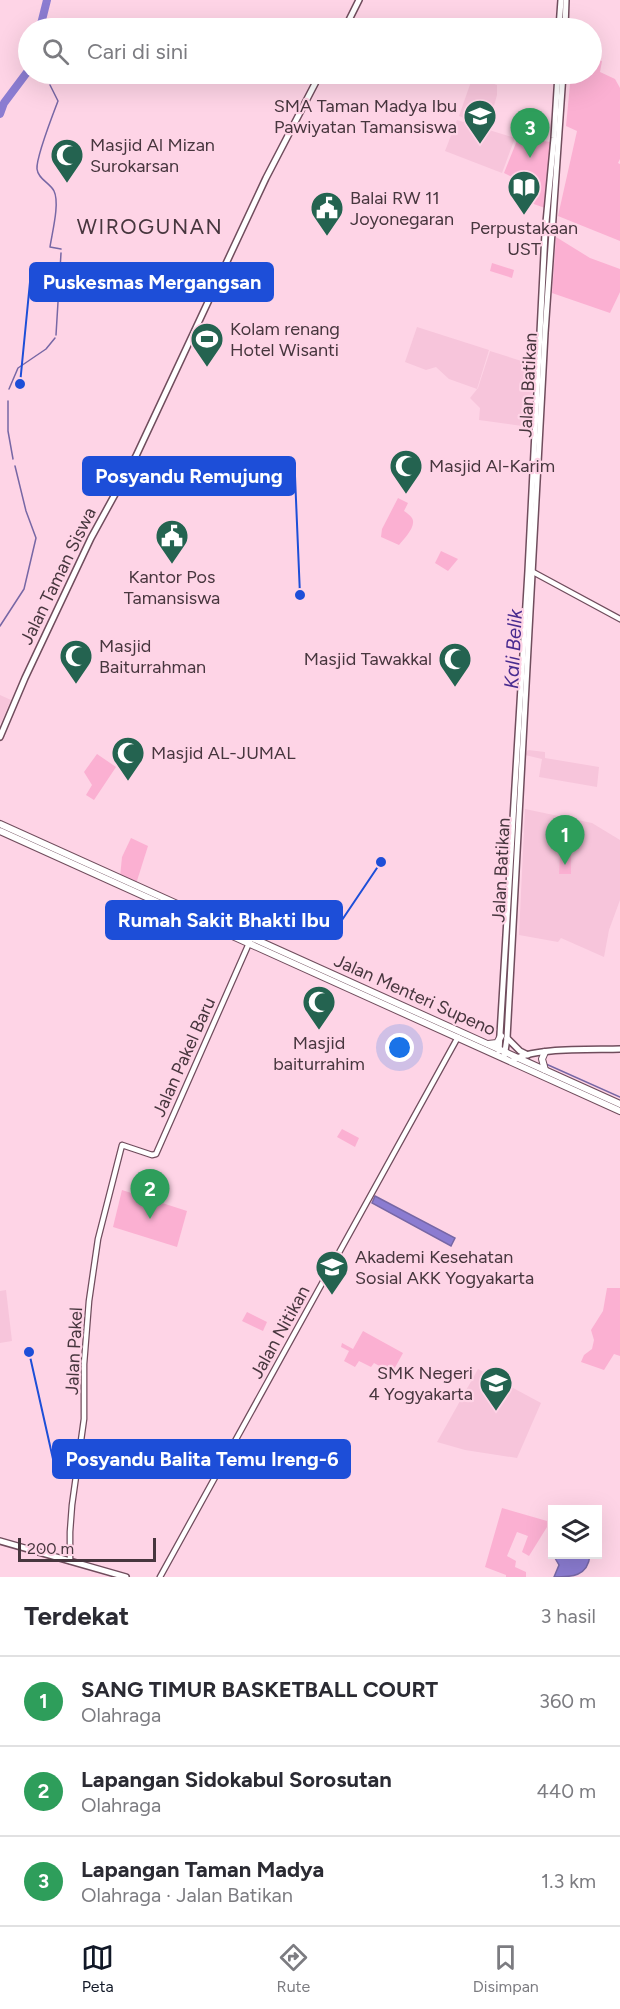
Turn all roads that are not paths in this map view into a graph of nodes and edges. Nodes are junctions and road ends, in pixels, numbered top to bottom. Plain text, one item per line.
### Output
1 (359, 0) edge
2 (561, 0) edge
3 (566, 0) edge
4 (350, 18) edge
5 (560, 18) edge
6 (565, 18) edge
7 (315, 84) edge
8 (558, 84) edge
9 (562, 84) edge
10 (556, 147) junction
11 (530, 572) junction
12 (620, 619) edge
13 (0, 737) edge
14 (0, 824) edge
15 (0, 831) edge
16 (251, 940) junction
17 (458, 1037) junction
18 (504, 1037) junction
19 (488, 1044) junction
20 (620, 1049) edge
21 (545, 1052) junction
22 (502, 1054) junction
23 (528, 1055) junction
24 (514, 1059) junction
25 (545, 1071) junction
26 (620, 1104) edge
27 (620, 1111) edge
28 (122, 1145) joint
29 (0, 1541) edge
30 (70, 1561) junction
31 (126, 1577) edge
32 (160, 1577) edge

1 - 4 main road
2 - 5 main road
3 - 6 main road
7 - 13 main road, Jalan Taman Siswa
8 - 10 main road, Jalan Batikan
9 - 10 main road, Jalan Batikan
10 - 11 main road, Jalan Batikan
11 - 12 street
11 - 18 main road, Jalan Batikan
14 - 16 main road, Jalan Menteri Supeno
15 - 16 main road, Jalan Menteri Supeno
16 - 17 main road, Jalan Menteri Supeno
16 - 19 main road, Jalan Menteri Supeno
16 - 28 street, Jalan Pakel Baru
17 - 22 main road, Jalan Menteri Supeno
17 - 32 street, Jalan Nitikan
18 - 19 main road
18 - 22 main road, Jalan Batikan
18 - 23 main road
19 - 22 main road, Jalan Menteri Supeno
20 - 21 main road
21 - 23 main road
21 - 25 main road
22 - 24 main road, Jalan Menteri Supeno
23 - 24 main road
24 - 25 main road, Jalan Menteri Supeno
24 - 27 main road, Jalan Menteri Supeno
25 - 26 main road, Jalan Menteri Supeno
28 - 30 street, Jalan Pakel
29 - 30 main road
30 - 31 main road

